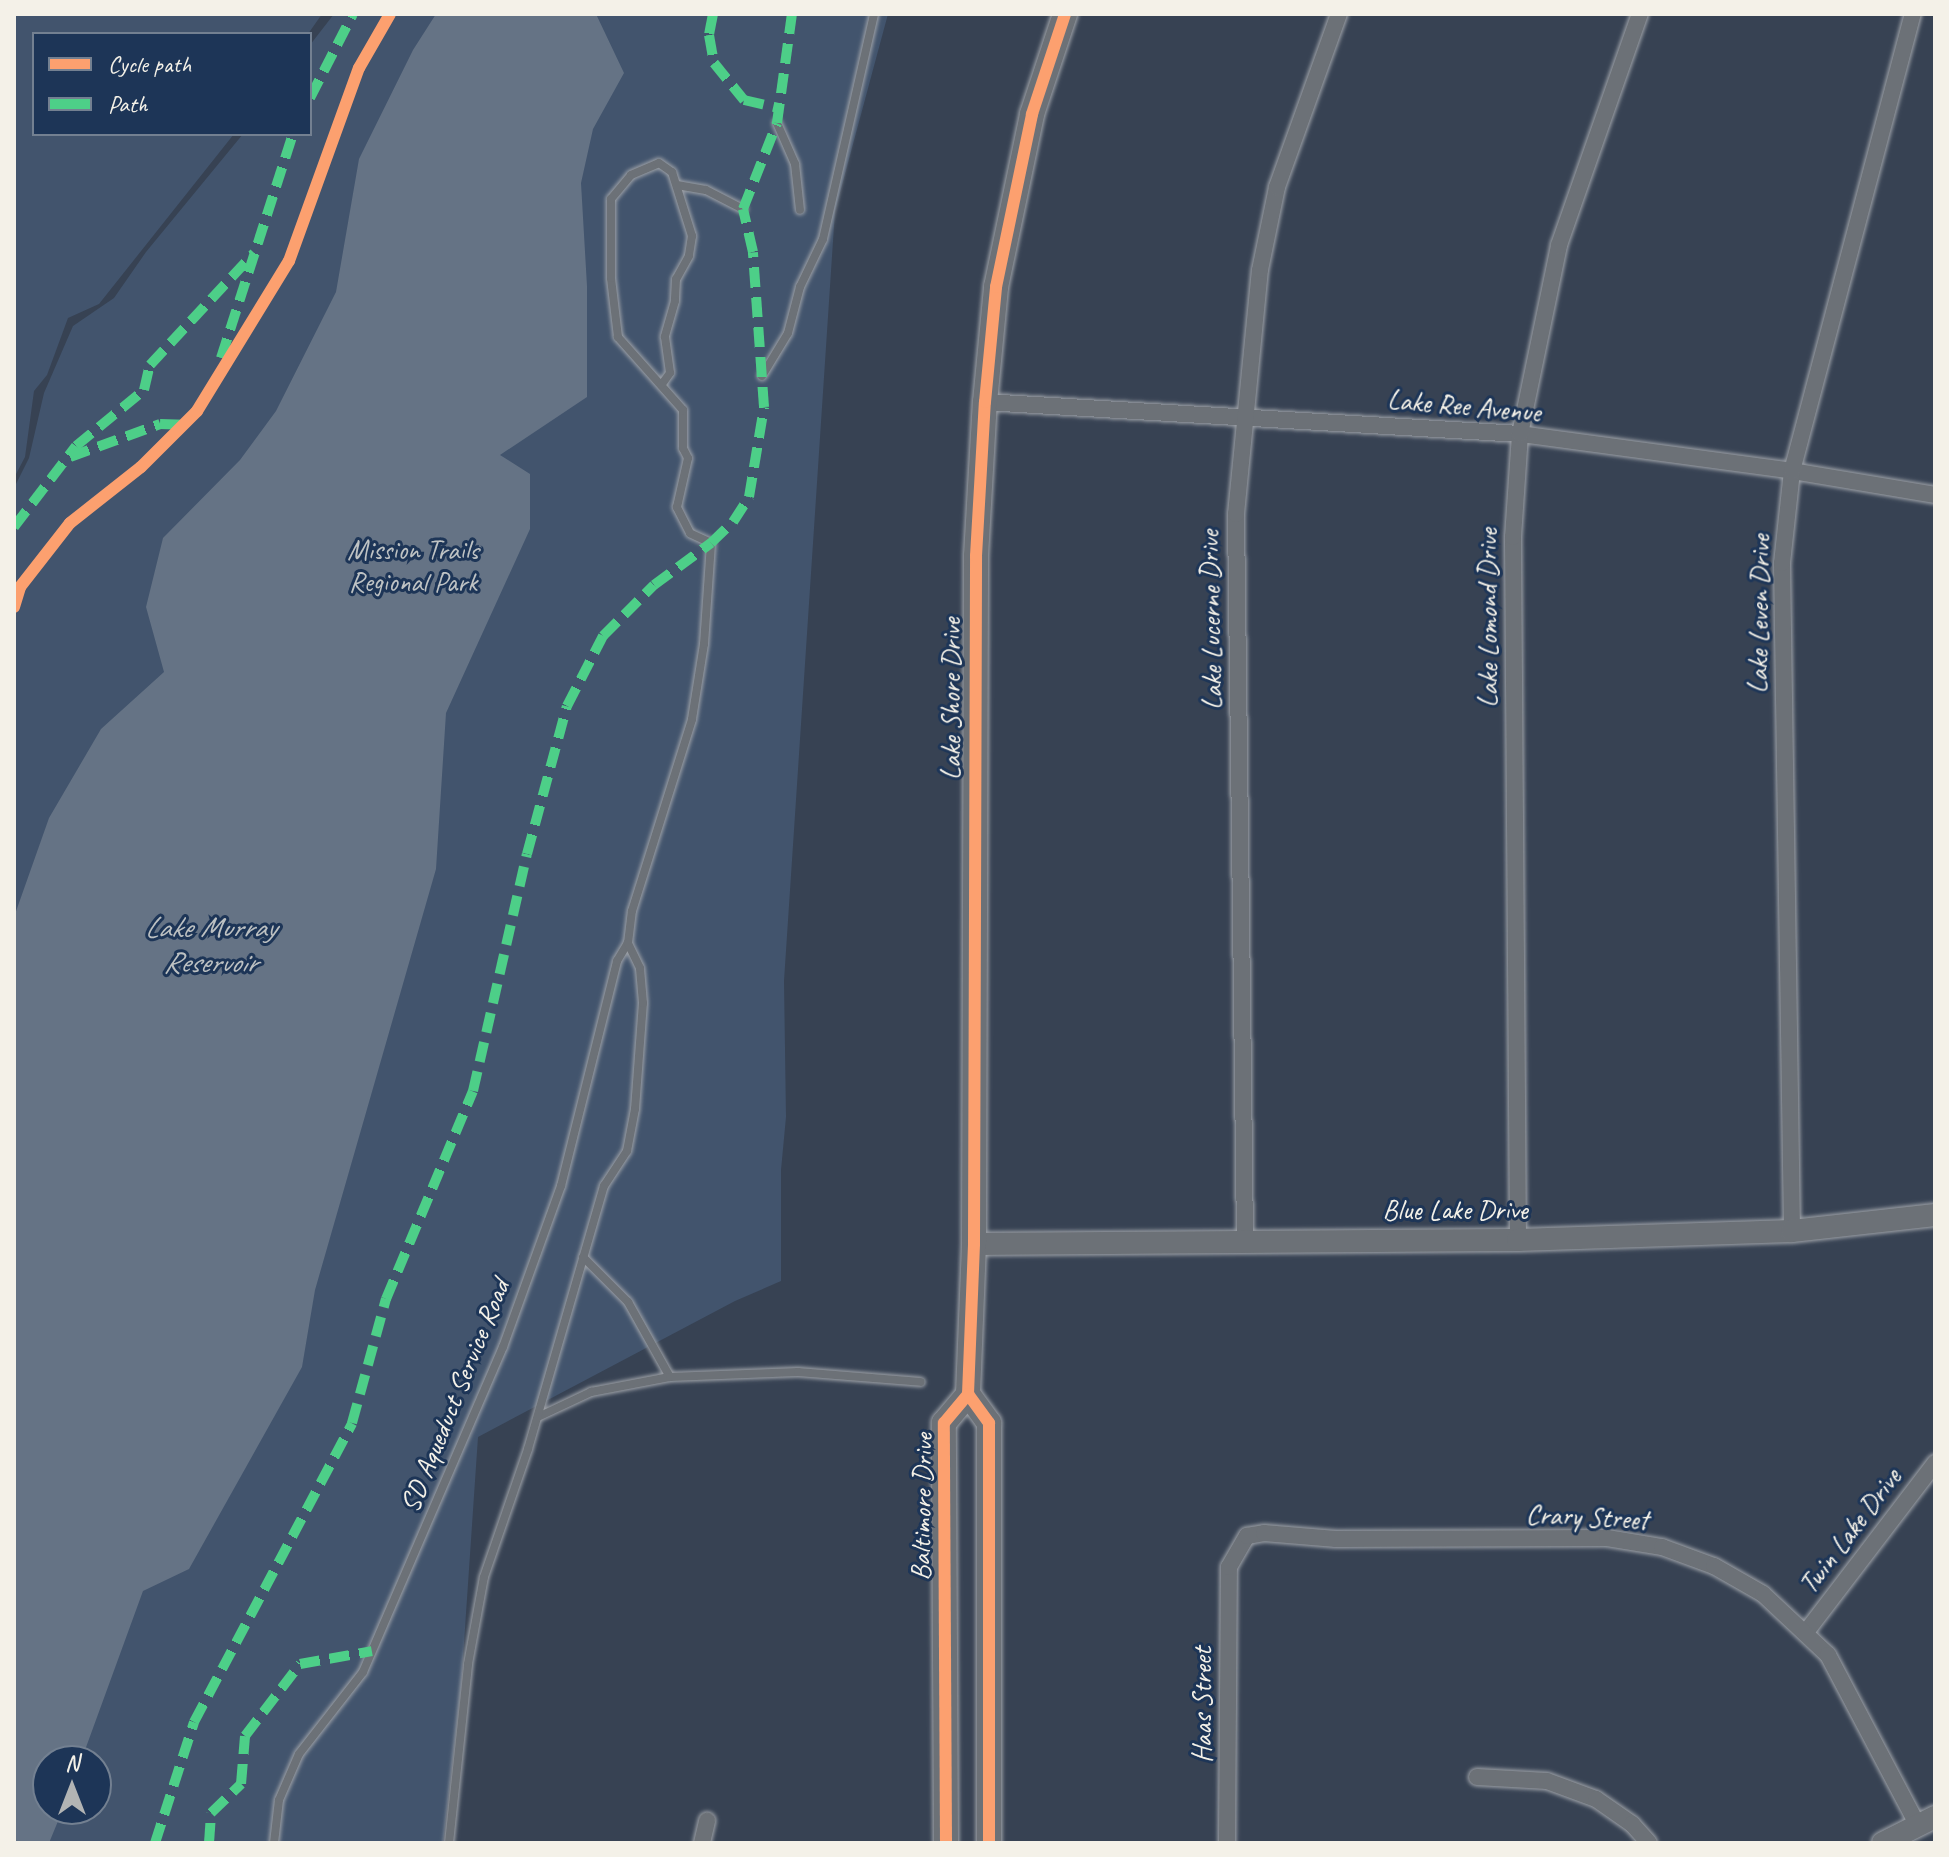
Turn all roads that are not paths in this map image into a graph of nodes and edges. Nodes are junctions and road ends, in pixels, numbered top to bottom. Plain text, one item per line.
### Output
1 (874, 14) edge
2 (1065, 14) edge
3 (1339, 14) edge
4 (1640, 14) edge
5 (1913, 14) edge
6 (777, 123) dead end
7 (677, 185) junction
8 (743, 209) dead end
9 (800, 210) dead end
10 (762, 376) dead end
11 (662, 384) junction
12 (985, 402) junction
13 (1248, 416) junction
14 (1520, 434) junction
15 (1792, 471) junction
16 (1935, 495) edge
17 (628, 943) junction
18 (1935, 1215) edge
19 (1792, 1231) junction
20 (1245, 1240) junction
21 (1518, 1240) junction
22 (974, 1244) junction
23 (583, 1257) junction
24 (670, 1377) junction
25 (921, 1382) dead end
26 (968, 1394) junction
27 (538, 1417) junction
28 (1935, 1463) edge
29 (1229, 1567) joint
30 (1806, 1632) junction
31 (1477, 1777) dead end
32 (707, 1821) dead end
33 (1927, 1822) edge
34 (274, 1843) edge
35 (449, 1843) edge
36 (702, 1843) edge
37 (946, 1843) edge
38 (989, 1843) edge
39 (1227, 1843) edge
40 (1649, 1843) edge
41 (1883, 1843) edge

1 - 10 lane
2 - 12 main road, Lake Shore Drive
3 - 13 street, Lake Lucerne Drive
4 - 14 street, Lake Lomond Drive
5 - 15 street, Lake Leven Drive
6 - 9 lane
7 - 8 lane
7 - 11 lane
7 - 11 lane, SD Aqueduct Service Road
11 - 17 lane, SD Aqueduct Service Road
12 - 13 street, Lake Ree Avenue
12 - 22 main road, Lake Shore Drive
13 - 14 street, Lake Ree Avenue
13 - 20 street, Lake Lucerne Drive
14 - 15 street, Lake Ree Avenue
14 - 21 street, Lake Lomond Drive
15 - 16 street, Lake Ree Avenue
15 - 19 street, Lake Leven Drive
17 - 23 lane, SD Aqueduct Service Road
17 - 34 lane, SD Aqueduct Service Road
18 - 19 street, Blue Lake Drive
19 - 21 street, Blue Lake Drive
20 - 21 street, Blue Lake Drive
20 - 22 street, Blue Lake Drive
22 - 26 main road, Lake Shore Drive
23 - 24 lane
23 - 27 lane, SD Aqueduct Service Road
24 - 25 lane
24 - 27 lane
26 - 37 main road, Baltimore Drive
26 - 38 main road
27 - 35 lane, SD Aqueduct Service Road
28 - 30 street, Twin Lake Drive
29 - 30 street, Crary Street
29 - 39 street, Haas Street
30 - 33 street, Crary Street
31 - 40 street
32 - 36 street
33 - 41 street

